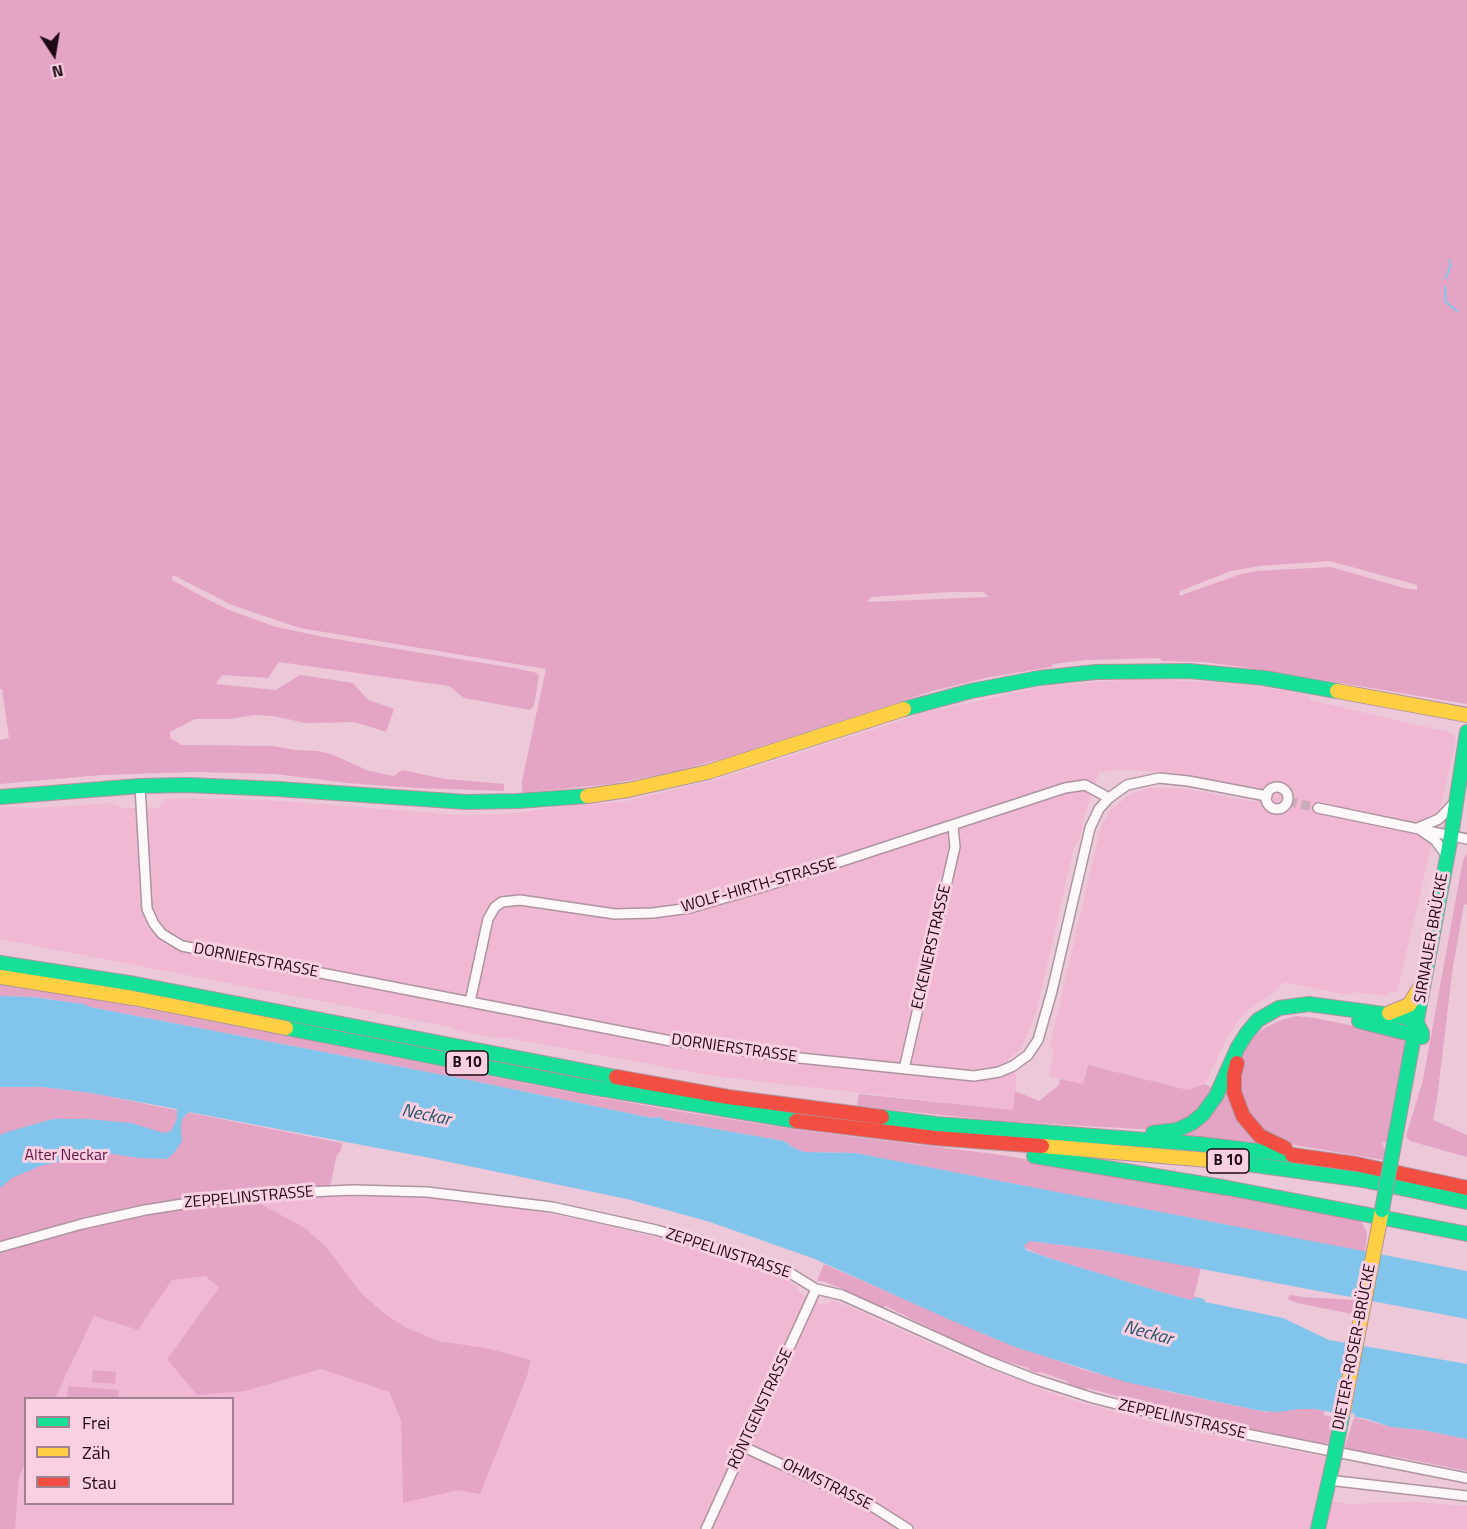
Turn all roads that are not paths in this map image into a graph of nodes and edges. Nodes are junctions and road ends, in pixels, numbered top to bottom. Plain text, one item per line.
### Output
1 (1437, 709) junction
2 (1467, 715) edge
3 (1466, 738) edge
4 (1467, 780) edge
5 (140, 786) junction
6 (1267, 796) dead end
7 (0, 797) edge
8 (1109, 798) junction
9 (1456, 800) junction
10 (1318, 808) tunnel mouth
11 (953, 826) junction
12 (1418, 828) junction
13 (1459, 837) edge
14 (1447, 856) junction
15 (0, 963) edge
16 (0, 978) edge
17 (1424, 981) junction
18 (470, 1002) junction
19 (1384, 1014) junction
20 (1419, 1032) junction
21 (904, 1069) junction
22 (1117, 1138) junction
23 (987, 1143) junction
24 (1313, 1157) junction
25 (1467, 1188) edge
26 (1467, 1202) edge
27 (1381, 1214) junction
28 (1467, 1234) edge
29 (1377, 1235) joint
30 (0, 1247) edge
31 (816, 1289) junction
32 (744, 1447) junction
33 (1467, 1478) edge
34 (1328, 1480) junction
35 (1467, 1496) edge
36 (706, 1529) edge
37 (908, 1529) edge
38 (1318, 1529) edge

1 - 2 main road
1 - 3 main road
1 - 5 main road
3 - 9 main road, SIRNAUER BRÜCKE
4 - 13 main road, SIRNAUER BRÜCKE
5 - 7 main road
5 - 18 street, DORNIERSTRASSE
6 - 8 street, DORNIERSTRASSE
8 - 11 street, WOLF-HIRTH-STRASSE
8 - 21 street, DORNIERSTRASSE
9 - 12 street
9 - 13 main road, SIRNAUER BRÜCKE
10 - 12 street
11 - 18 street, WOLF-HIRTH-STRASSE
11 - 21 street, ECKENERSTRASSE
12 - 13 street
12 - 14 street
13 - 14 main road, SIRNAUER BRÜCKE
13 - 20 main road, SIRNAUER BRÜCKE
14 - 17 main road, SIRNAUER BRÜCKE
15 - 22 main road, B 10
16 - 23 main road, B 10
17 - 19 main road
17 - 20 main road, SIRNAUER BRÜCKE
18 - 21 street, DORNIERSTRASSE
19 - 20 main road
19 - 22 main road
20 - 24 main road
20 - 27 main road, SIRNAUER BRÜCKE, bridge
22 - 24 main road, B 10
23 - 26 main road, B 10
23 - 27 main road
24 - 25 main road, B 10
27 - 28 main road
27 - 29 main road, SIRNAUER BRÜCKE
29 - 34 main road, DIETER-ROSER-BRÜCKE, bridge
30 - 31 street, ZEPPELINSTRASSE
31 - 32 street, RÖNTGENSTRASSE
31 - 33 street, ZEPPELINSTRASSE
32 - 36 street, RÖNTGENSTRASSE
32 - 37 street, OHMSTRASSE
34 - 35 street
34 - 38 main road

